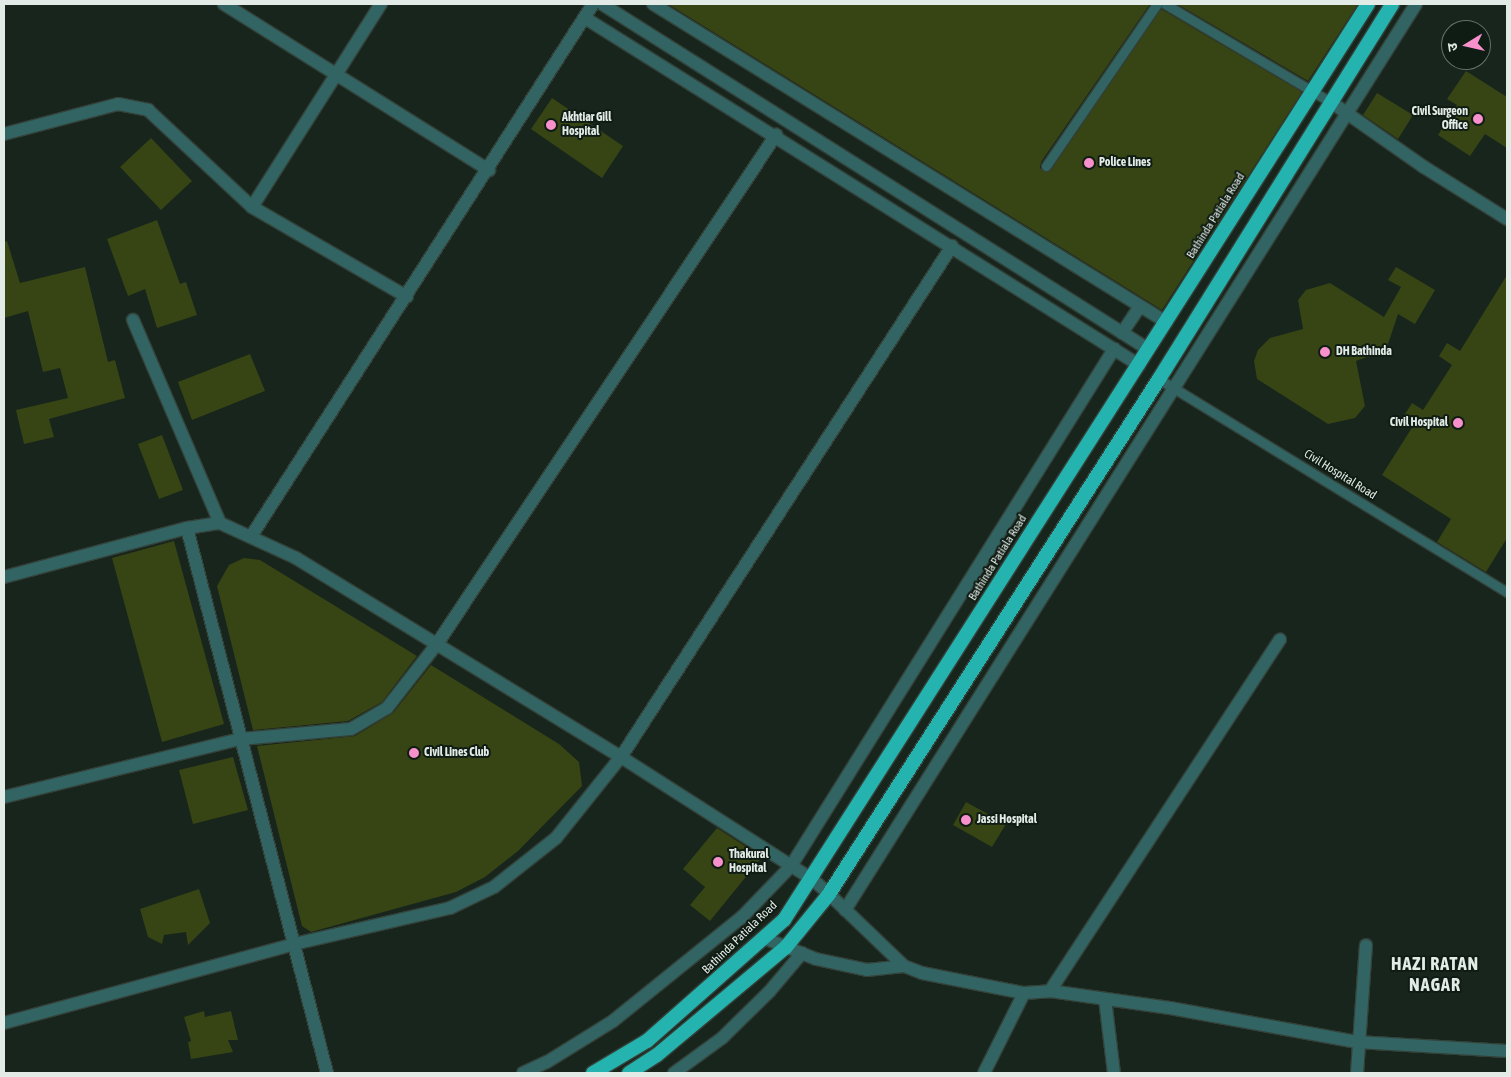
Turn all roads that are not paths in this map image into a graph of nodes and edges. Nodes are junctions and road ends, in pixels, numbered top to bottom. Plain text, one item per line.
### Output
1 (224, 4) edge
2 (381, 4) edge
3 (593, 4) edge
4 (602, 4) edge
5 (654, 4) edge
6 (1157, 4) edge
7 (1165, 4) edge
8 (1368, 4) edge
9 (1392, 4) edge
10 (1416, 4) edge
11 (585, 18) junction
12 (336, 75) junction
13 (1313, 90) junction
14 (1331, 102) junction
15 (1348, 113) junction
16 (4, 134) edge
17 (776, 135) junction
18 (1046, 166) dead end
19 (489, 170) junction
20 (252, 207) junction
21 (1507, 219) edge
22 (952, 246) junction
23 (407, 297) junction
24 (1140, 306) junction
25 (134, 320) dead end
26 (1166, 322) junction
27 (1122, 333) junction
28 (1114, 349) junction
29 (1148, 349) junction
30 (1139, 365) junction
31 (1159, 379) junction
32 (1174, 388) junction
33 (220, 523) junction
34 (187, 528) junction
35 (252, 535) junction
36 (4, 577) edge
37 (1507, 592) edge
38 (1280, 639) dead end
39 (437, 644) junction
40 (241, 739) junction
41 (620, 757) junction
42 (4, 797) edge
43 (792, 866) junction
44 (812, 880) junction
45 (829, 894) junction
46 (844, 910) junction
47 (764, 938) junction
48 (294, 944) junction
49 (1366, 944) dead end
50 (786, 947) junction
51 (802, 953) junction
52 (904, 966) junction
53 (1050, 991) junction
54 (1024, 993) junction
55 (1105, 999) junction
56 (4, 1023) edge
57 (1357, 1042) junction
58 (1507, 1051) edge
59 (327, 1073) edge
60 (523, 1073) edge
61 (593, 1073) edge
62 (629, 1073) edge
63 (674, 1073) edge
64 (984, 1073) edge
65 (1114, 1073) edge
66 (1357, 1073) edge

1 - 12 street
2 - 12 street
3 - 11 street
4 - 27 street
5 - 24 street
6 - 18 lane
7 - 13 lane
8 - 13 highway, Bathinda Patiala Road
9 - 14 highway
10 - 15 street
11 - 17 street
11 - 19 street
12 - 19 street
12 - 20 street
13 - 14 lane
13 - 26 highway, Bathinda Patiala Road
14 - 15 street
14 - 31 highway
15 - 21 street
15 - 32 street
16 - 20 street
17 - 22 street
17 - 39 street
19 - 23 street
20 - 23 street
22 - 28 street
22 - 41 street
23 - 35 street
24 - 26 street
24 - 27 street
25 - 33 street
26 - 29 highway, Bathinda Patiala Road
27 - 29 street
28 - 30 street
28 - 43 street
29 - 30 highway, Bathinda Patiala Road
30 - 44 highway, Bathinda Patiala Road
31 - 32 lane, Civil Hospital Road
31 - 45 highway
32 - 37 lane, Civil Hospital Road
32 - 46 street
33 - 34 street
33 - 35 street
34 - 36 street
34 - 40 street
35 - 39 street
38 - 53 street
39 - 40 street
39 - 41 street
40 - 42 street
40 - 48 street
41 - 43 street
41 - 48 street
43 - 44 street
43 - 60 street
44 - 45 street
44 - 47 highway, Bathinda Patiala Road
45 - 46 street
45 - 50 highway
46 - 52 street
47 - 50 street
47 - 61 highway, Bathinda Patiala Road
48 - 56 street
48 - 59 street
49 - 57 street
50 - 51 street
50 - 62 highway
51 - 52 street
51 - 63 street
52 - 54 street
53 - 54 street
53 - 55 street
54 - 64 street
55 - 57 street
55 - 65 street
57 - 58 street
57 - 66 street

